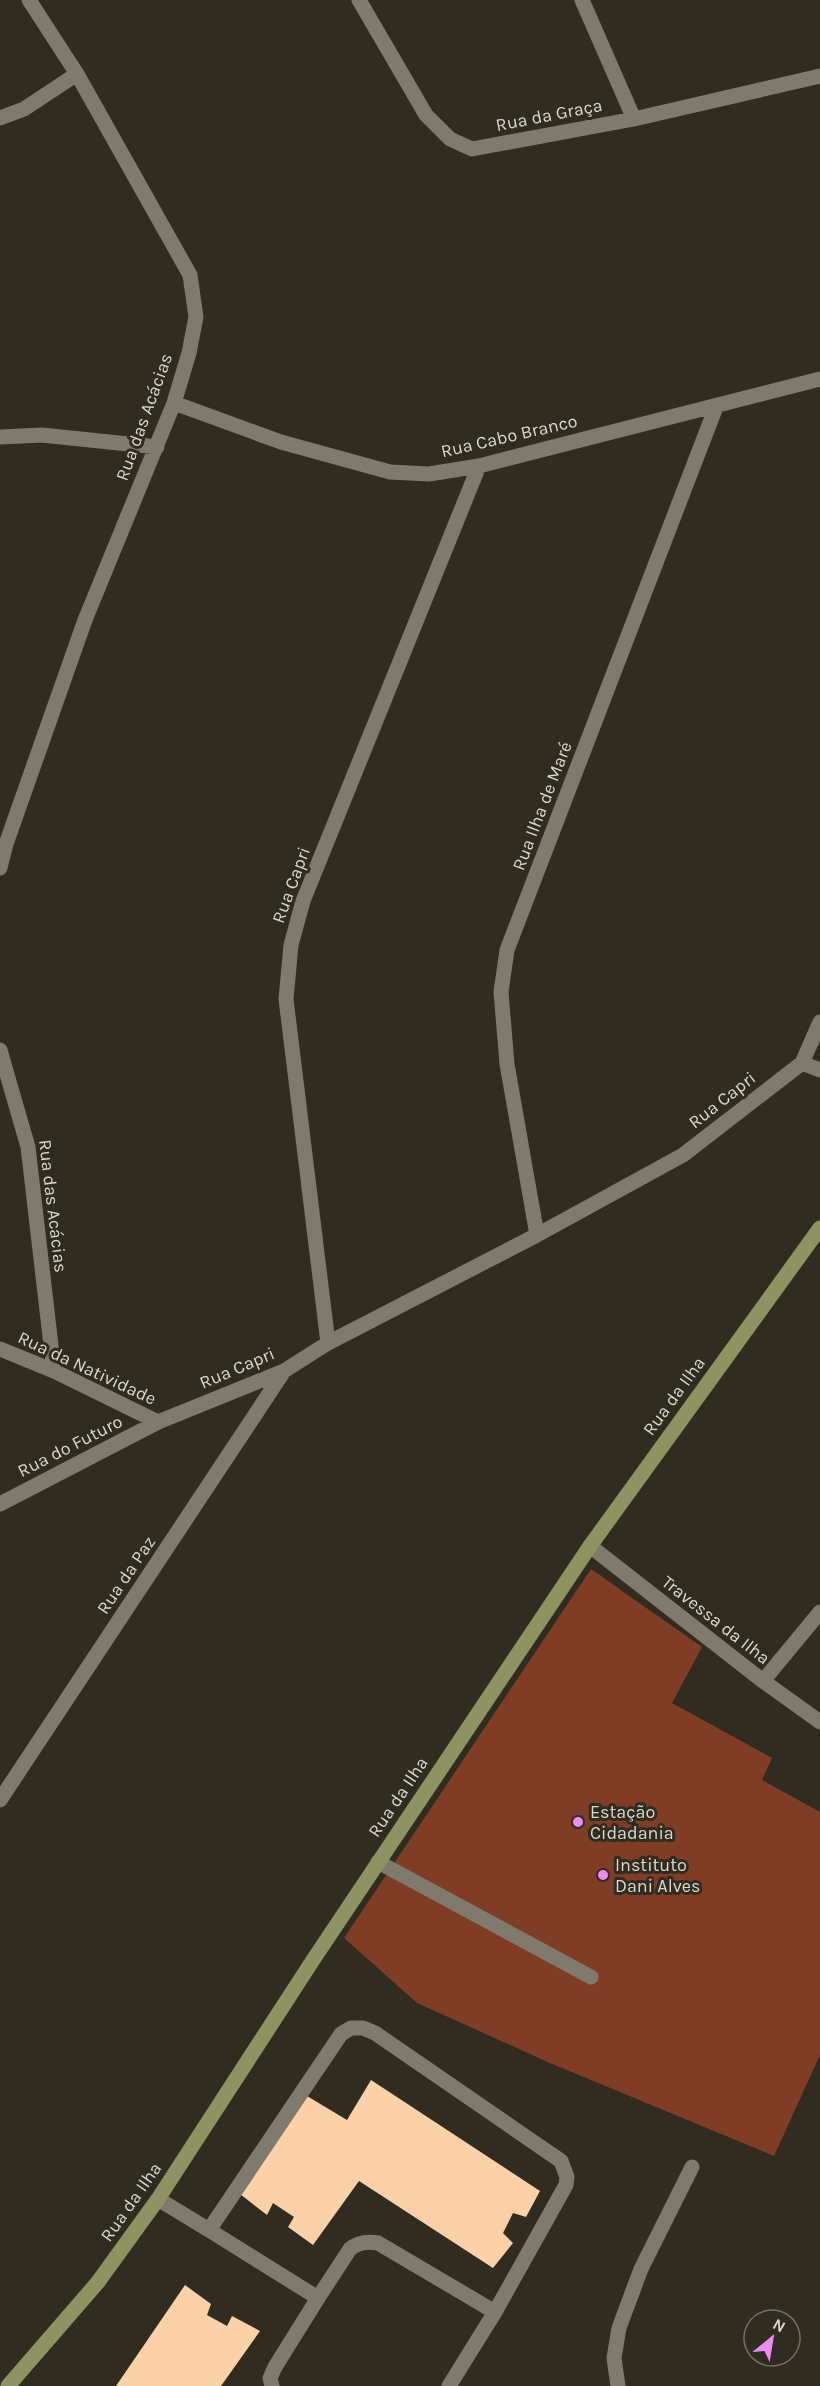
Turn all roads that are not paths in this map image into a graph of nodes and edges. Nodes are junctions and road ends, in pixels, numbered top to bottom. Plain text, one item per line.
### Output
1 (29, 0) edge
2 (359, 0) edge
3 (582, 0) edge
4 (77, 74) junction
5 (820, 76) edge
6 (0, 118) edge
7 (634, 119) junction
8 (820, 379) edge
9 (174, 403) junction
10 (716, 406) junction
11 (0, 437) edge
12 (157, 447) junction
13 (479, 466) junction
14 (0, 868) edge
15 (820, 1022) edge
16 (0, 1050) edge
17 (802, 1063) junction
18 (820, 1070) edge
19 (820, 1228) edge
20 (537, 1235) junction
21 (328, 1343) junction
22 (0, 1349) edge
23 (54, 1371) junction
24 (284, 1371) junction
25 (158, 1422) junction
26 (0, 1504) edge
27 (590, 1546) junction
28 (820, 1612) edge
29 (763, 1681) junction
30 (820, 1722) edge
31 (0, 1800) edge
32 (378, 1862) junction
33 (591, 1977) dead end
34 (692, 2167) dead end
35 (158, 2199) junction
36 (209, 2230) junction
37 (318, 2298) junction
38 (495, 2312) junction
39 (8, 2386) edge
40 (272, 2386) edge
41 (448, 2386) edge
42 (618, 2386) edge

1 - 4 street, Rua das Acácias
2 - 7 street, Rua da Graça
3 - 7 street
4 - 6 street
4 - 9 street, Rua das Acácias
5 - 7 street, Rua da Graça
8 - 10 street, Rua Cabo Branco
9 - 12 street, Rua das Acácias
9 - 13 street, Rua Cabo Branco
10 - 13 street, Rua Cabo Branco
10 - 20 street, Rua Ilha de Maré
11 - 12 street
12 - 14 street, Rua das Acácias
13 - 21 street, Rua Capri
15 - 17 street
16 - 23 street, Rua das Acácias
17 - 18 street
17 - 20 street, Rua Capri
19 - 27 main road, Rua da Ilha
20 - 21 street, Rua Capri
21 - 24 street, Rua Capri
22 - 23 street, Rua da Natividade
23 - 25 street, Rua da Natividade
24 - 25 street, Rua Capri
24 - 31 street, Rua da Paz
25 - 26 street, Rua do Futuro
27 - 29 street, Travessa da Ilha
27 - 32 main road, Rua da Ilha
28 - 29 street
29 - 30 street, Travessa da Ilha
32 - 33 street
32 - 35 main road, Rua da Ilha
34 - 42 street
35 - 36 street
35 - 39 main road, Rua da Ilha
36 - 37 street
36 - 38 street
37 - 38 street
37 - 40 street
38 - 41 street

